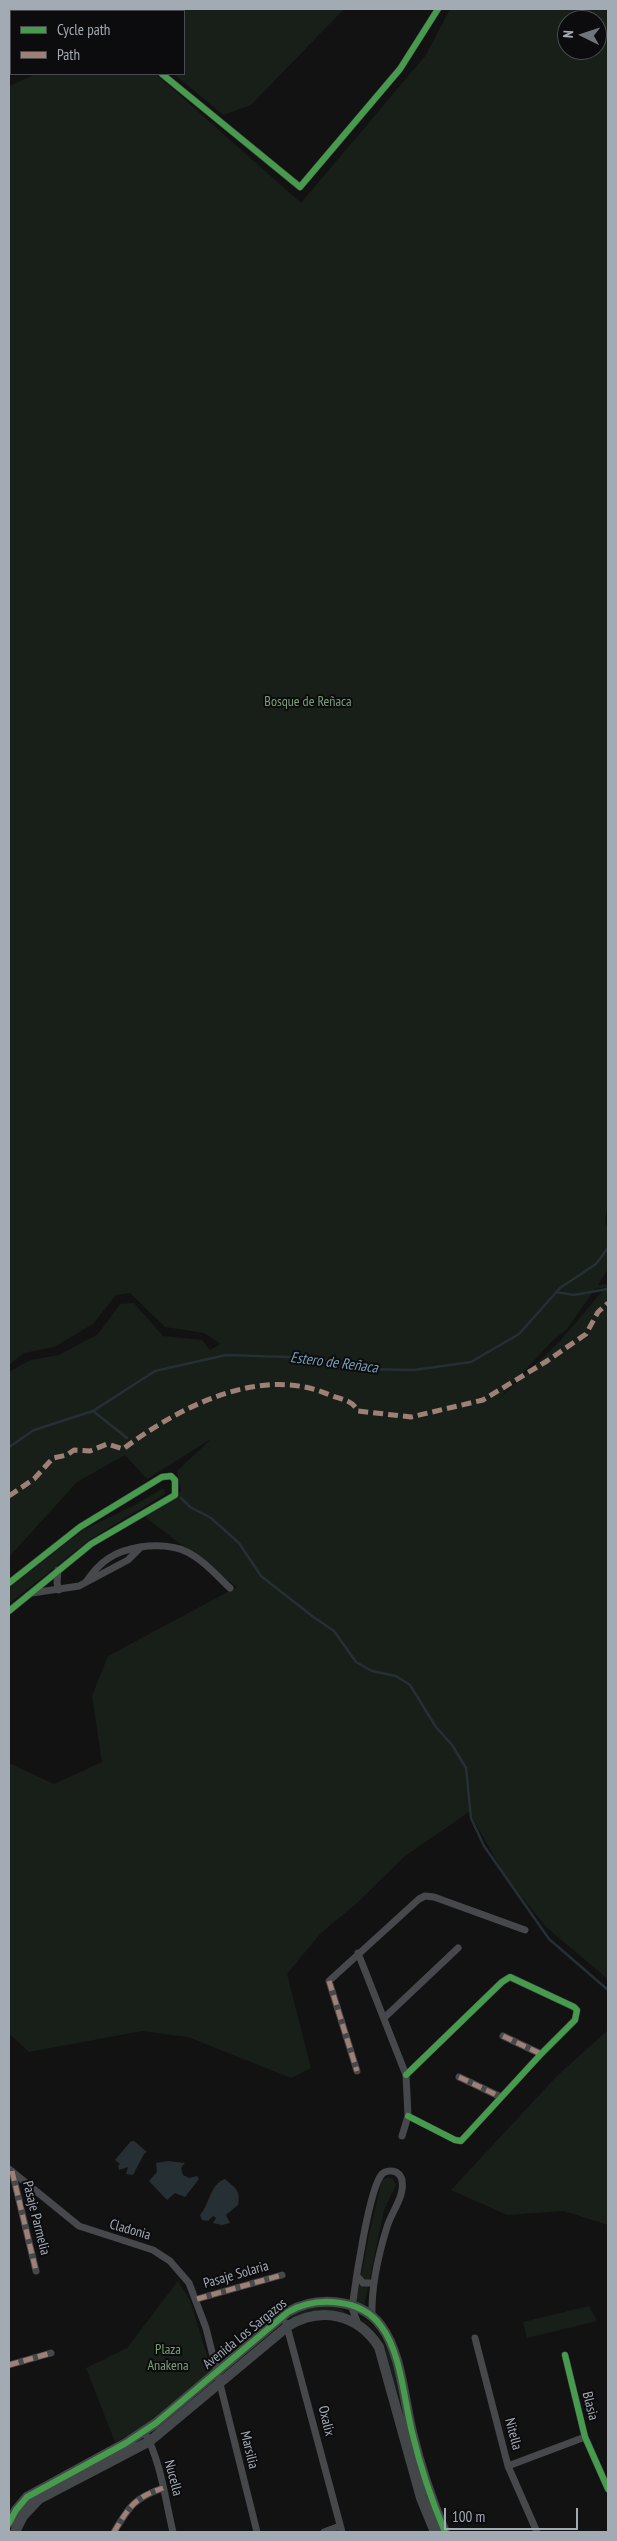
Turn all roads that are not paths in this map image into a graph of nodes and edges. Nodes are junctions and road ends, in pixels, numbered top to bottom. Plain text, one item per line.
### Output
1 (438, 9) edge
2 (163, 75) edge
3 (141, 1547) junction
4 (58, 1570) junction
5 (86, 1582) junction
6 (9, 1583) edge
7 (230, 1588) dead end
8 (59, 1590) junction
9 (32, 1593) junction
10 (9, 1611) edge
11 (525, 1930) dead end
12 (458, 1948) dead end
13 (358, 1953) junction
14 (384, 2018) junction
15 (503, 2036) dead end
16 (541, 2054) junction
17 (357, 2071) dead end
18 (406, 2075) junction
19 (459, 2077) dead end
20 (501, 2097) junction
21 (408, 2116) junction
22 (402, 2136) dead end
23 (11, 2170) edge
24 (36, 2271) dead end
25 (282, 2275) dead end
26 (356, 2276) junction
27 (374, 2283) junction
28 (197, 2299) junction
29 (352, 2308) junction
30 (283, 2316) junction
31 (372, 2317) junction
32 (358, 2324) junction
33 (288, 2326) junction
34 (475, 2338) dead end
35 (51, 2353) dead end
36 (565, 2355) dead end
37 (9, 2365) edge
38 (217, 2373) junction
39 (220, 2385) junction
40 (144, 2431) junction
41 (585, 2437) junction
42 (150, 2441) junction
43 (508, 2466) junction
44 (163, 2488) junction
45 (608, 2489) edge
46 (425, 2497) junction
47 (9, 2523) edge
48 (341, 2529) edge
49 (15, 2532) edge
50 (114, 2532) edge
51 (173, 2532) edge
52 (257, 2532) edge
53 (324, 2532) edge
54 (435, 2532) edge
55 (445, 2532) edge
56 (537, 2532) edge

1 - 2 street
3 - 5 street
3 - 5 street
3 - 7 street
4 - 6 street
4 - 8 street
4 - 9 street
5 - 8 street
8 - 9 street
9 - 10 street
11 - 13 street
12 - 14 street
13 - 14 street
13 - 17 street
14 - 18 street
15 - 16 street
16 - 18 street
16 - 20 street
18 - 21 street
19 - 20 street
20 - 21 street
21 - 22 street
23 - 24 street, Pasaje Parmelia
23 - 28 street, Cladonia
25 - 28 street, Pasaje Solaria
26 - 27 street
26 - 27 street
26 - 29 street
27 - 31 street
28 - 38 street, Cladonia
29 - 30 street, Avenida Los Sargazos
29 - 31 street, Avenida Los Sargazos
29 - 32 street
30 - 33 street, Oxalix
30 - 38 street, Avenida Los Sargazos
31 - 46 street, Avenida Los Sargazos
32 - 33 street, Avenida Los Sargazos
32 - 46 street, Avenida Los Sargazos
33 - 39 street, Avenida Los Sargazos
33 - 48 street, Oxalix
34 - 43 street, Nitella
35 - 37 street
36 - 41 street, Blasia
38 - 39 street, Marsilia
38 - 40 street, Avenida Los Sargazos
39 - 42 street, Avenida Los Sargazos
39 - 52 street, Marsilia
40 - 42 street, Nucella
40 - 47 street, Avenida Los Sargazos
41 - 43 street
41 - 45 street, Blasia
42 - 44 street, Nucella
42 - 49 street, Avenida Los Sargazos
43 - 56 street, Nitella
44 - 50 street
44 - 51 street, Nucella
46 - 54 street, Avenida Los Sargazos
46 - 55 street, Avenida Los Sargazos
48 - 53 street

